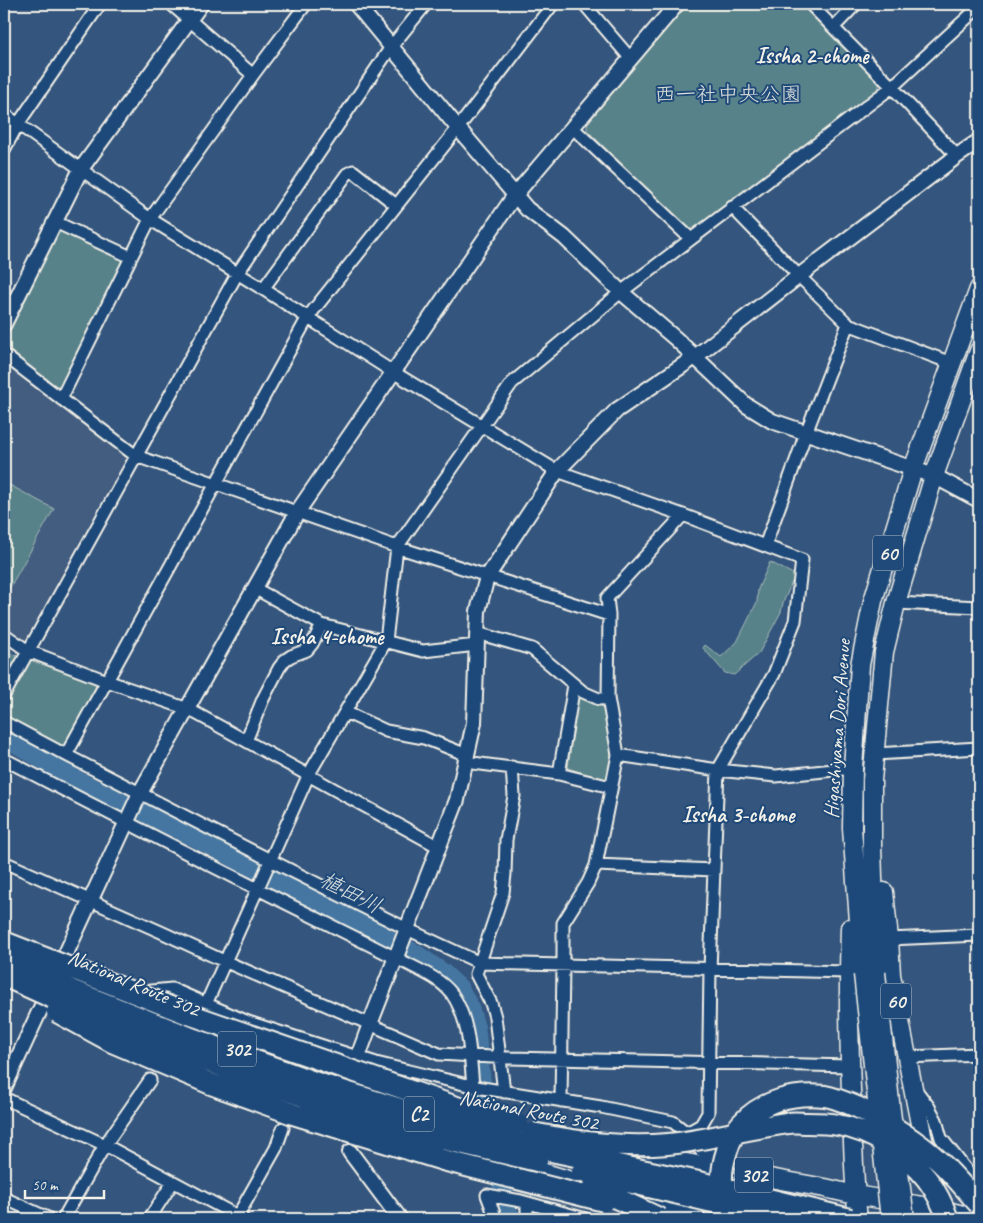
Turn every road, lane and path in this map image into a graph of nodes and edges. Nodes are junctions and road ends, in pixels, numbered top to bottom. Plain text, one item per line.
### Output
1 (100, 4) edge
2 (171, 4) edge
3 (201, 4) edge
4 (306, 4) edge
5 (356, 4) edge
6 (426, 4) edge
7 (553, 4) edge
8 (584, 4) edge
9 (677, 4) edge
10 (810, 4) edge
11 (856, 4) edge
12 (979, 7) edge
13 (189, 20) junction
14 (834, 27) junction
15 (392, 47) junction
16 (631, 59) junction
17 (253, 75) junction
18 (892, 87) junction
19 (4, 114) edge
20 (18, 124) junction
21 (572, 127) junction
22 (458, 128) junction
23 (979, 141) edge
24 (4, 150) edge
25 (957, 156) junction
26 (81, 169) junction
27 (515, 195) junction
28 (396, 205) junction
29 (732, 207) junction
30 (150, 219) junction
31 (55, 222) junction
32 (691, 239) junction
33 (131, 257) junction
34 (237, 274) junction
35 (799, 276) junction
36 (263, 289) junction
37 (979, 289) edge
38 (621, 292) junction
39 (308, 317) junction
40 (4, 324) edge
41 (848, 324) junction
42 (979, 351) edge
43 (4, 355) edge
44 (695, 357) junction
45 (952, 363) junction
46 (393, 372) junction
47 (61, 399) junction
48 (482, 425) junction
49 (806, 432) junction
50 (136, 456) junction
51 (913, 469) junction
52 (557, 471) junction
53 (934, 476) junction
54 (216, 484) junction
55 (979, 500) edge
56 (298, 511) junction
57 (683, 515) junction
58 (765, 546) junction
59 (397, 547) junction
60 (487, 577) junction
61 (254, 588) junction
62 (896, 603) junction
63 (979, 607) edge
64 (609, 615) junction
65 (322, 625) junction
66 (4, 634) edge
67 (477, 639) junction
68 (386, 641) junction
69 (28, 651) junction
70 (107, 682) junction
71 (574, 685) junction
72 (4, 695) edge
73 (608, 698) junction
74 (188, 709) junction
75 (346, 712) junction
76 (4, 722) edge
77 (246, 740) junction
78 (979, 748) edge
79 (875, 754) junction
80 (66, 755) junction
81 (618, 755) junction
82 (466, 759) junction
83 (4, 760) edge
84 (512, 768) junction
85 (853, 768) junction
86 (718, 770) junction
87 (308, 774) junction
88 (559, 774) junction
89 (872, 780) junction
90 (611, 787) junction
91 (138, 795) junction
92 (127, 820) junction
93 (438, 847) junction
94 (270, 860) junction
95 (4, 862) edge
96 (596, 865) junction
97 (714, 870) junction
98 (257, 888) junction
99 (90, 900) junction
100 (406, 932) junction
101 (979, 935) edge
102 (889, 939) junction
103 (4, 942) edge
104 (4, 950) edge
105 (396, 958) junction
106 (4, 960) edge
107 (224, 962) junction
108 (480, 963) junction
109 (563, 965) junction
110 (710, 969) junction
111 (862, 973) junction
112 (56, 975) junction
113 (4, 976) edge
114 (4, 984) edge
115 (104, 996) junction
116 (43, 1003) junction
117 (206, 1004) junction
118 (370, 1024) junction
119 (979, 1054) edge
120 (470, 1056) junction
121 (907, 1057) junction
122 (358, 1058) junction
123 (499, 1058) junction
124 (562, 1060) junction
125 (709, 1063) junction
126 (850, 1066) junction
127 (150, 1080) dead end
128 (474, 1086) junction
129 (913, 1087) junction
130 (4, 1088) edge
131 (502, 1091) junction
132 (4, 1098) edge
133 (561, 1101) junction
134 (455, 1126) junction
135 (283, 1128) dead end
136 (523, 1130) junction
137 (687, 1133) junction
138 (434, 1137) junction
139 (549, 1138) joint
140 (105, 1144) junction
141 (350, 1152) dead end
142 (730, 1171) junction
143 (173, 1182) junction
144 (979, 1184) edge
145 (855, 1195) junction
146 (4, 1198) edge
147 (524, 1202) junction
148 (979, 1204) edge
149 (940, 1215) edge
150 (239, 1218) edge
151 (50, 1219) edge
152 (63, 1219) edge
153 (149, 1219) edge
154 (400, 1219) edge
155 (496, 1219) edge
156 (531, 1219) edge
157 (586, 1219) edge
158 (661, 1219) edge
159 (696, 1219) edge
160 (736, 1219) edge
161 (784, 1219) edge
162 (850, 1219) edge
163 (858, 1219) edge
164 (890, 1219) edge
165 (905, 1219) edge
166 (979, 1219) edge

1 - 20 street
2 - 13 street
3 - 13 street
4 - 17 street
5 - 15 street
6 - 15 street
7 - 22 street
8 - 16 street
9 - 16 street
10 - 14 street
11 - 14 street
12 - 18 street
13 - 17 street
13 - 26 street
14 - 18 street
15 - 22 street
15 - 34 street
16 - 21 street
17 - 30 street
18 - 25 street
18 - 29 street
19 - 20 street
20 - 24 street
20 - 26 street
21 - 27 street
21 - 32 street
22 - 27 street
22 - 28 street
23 - 25 street
25 - 35 street
26 - 30 street
26 - 31 street
27 - 38 street
27 - 46 street
28 - 36 street
28 - 39 street
29 - 32 street
29 - 35 street
30 - 33 street
30 - 34 street
31 - 33 street
31 - 40 street
32 - 38 street
33 - 47 street
34 - 36 street
34 - 50 street
35 - 41 street
35 - 44 street
36 - 39 street
37 - 45 main road, Higashiyama Dori Avenue / 60
38 - 44 street
38 - 48 street
39 - 46 street
39 - 54 street
41 - 45 street
41 - 49 street
42 - 53 main road, Higashiyama Dori Avenue / 60
43 - 47 street
44 - 49 street
44 - 52 street
45 - 51 main road, Higashiyama Dori Avenue / 60
46 - 48 street
46 - 56 street
47 - 50 street
48 - 52 street
48 - 59 street
49 - 51 street
49 - 58 street
50 - 54 street
50 - 69 street
51 - 53 street
51 - 85 main road, Higashiyama Dori Avenue / 60
52 - 57 street
52 - 60 street
53 - 55 street
53 - 62 main road, Higashiyama Dori Avenue / 60
54 - 56 street
54 - 70 street
56 - 59 street
56 - 61 street
57 - 58 street
57 - 64 street
58 - 86 street
59 - 60 street
59 - 68 street
60 - 64 street
60 - 67 street
61 - 65 street
61 - 74 street
62 - 63 street
62 - 79 main road, Higashiyama Dori Avenue / 60
64 - 73 street
65 - 68 street
65 - 77 street
66 - 69 street
67 - 68 street
67 - 71 street
67 - 82 street
68 - 75 street
69 - 70 street
69 - 72 street
70 - 74 street
70 - 80 street
71 - 73 street
71 - 88 street
73 - 81 street
74 - 77 street
74 - 91 street
75 - 82 street
75 - 87 street
76 - 80 street
77 - 87 street
78 - 79 street
79 - 89 main road, Higashiyama Dori Avenue / 60
80 - 91 street
81 - 86 street
81 - 90 street
82 - 84 street
82 - 93 street
83 - 92 street
84 - 88 street
84 - 108 street
85 - 86 street
85 - 111 main road, Higashiyama Dori Avenue / 60
86 - 97 street
87 - 93 street
87 - 94 street
88 - 90 street
89 - 102 main road, 60
89 - 111 main road, Higashiyama Dori Avenue / 60
90 - 96 street
91 - 92 street
91 - 94 street
92 - 98 street
92 - 99 street
93 - 100 street
94 - 98 street
94 - 100 street
95 - 99 street
96 - 97 street
96 - 109 street
97 - 110 street
98 - 105 street
98 - 107 street
99 - 107 street
99 - 112 street
100 - 105 street
100 - 108 street
101 - 102 street
102 - 121 main road, 60
103 - 136 highway, bridge
104 - 112 main road, National Route 302 / 302
105 - 118 street
105 - 120 street
106 - 134 highway, C2, bridge
107 - 117 street
107 - 118 street
108 - 109 street
108 - 123 street
109 - 110 street
109 - 124 street
110 - 111 street
110 - 125 street
111 - 126 main road, 60
111 - 164 main road, Higashiyama Dori Avenue / 60, bridge
111 - 165 main road, Higashiyama Dori Avenue / 60, bridge
112 - 115 main road, National Route 302 / 302
112 - 116 street
113 - 138 highway, C2, bridge
114 - 116 main road, 302
114 - 159 highway, bridge
115 - 117 street
115 - 136 main road, National Route 302 / 302
116 - 130 street
116 - 159 main road, 302
117 - 122 street
118 - 120 street
118 - 122 street
119 - 121 street
120 - 123 street
120 - 128 street
121 - 129 main road, 60
122 - 128 street
123 - 124 street
123 - 131 street
124 - 125 street
124 - 133 street
125 - 126 street
125 - 137 street
126 - 145 main road, 60
127 - 140 street
128 - 131 street
129 - 144 street
129 - 149 main road, 60
131 - 133 street
132 - 140 street
133 - 137 street
134 - 149 highway, bridge
134 - 162 highway, C2, bridge
135 - 150 street
136 - 139 highway
137 - 142 main road
138 - 158 highway, bridge
138 - 161 highway, C2, bridge
139 - 142 main road, National Route 302 / 302
140 - 143 street
140 - 152 street
141 - 154 street
142 - 145 main road, National Route 302 / 302
143 - 150 street
143 - 153 street
145 - 149 main road, National Route 302 / 302
145 - 163 main road, 60
146 - 151 street
147 - 155 street
147 - 156 street
147 - 157 street
148 - 160 highway, bridge
149 - 166 main road, National Route 302 / 302

